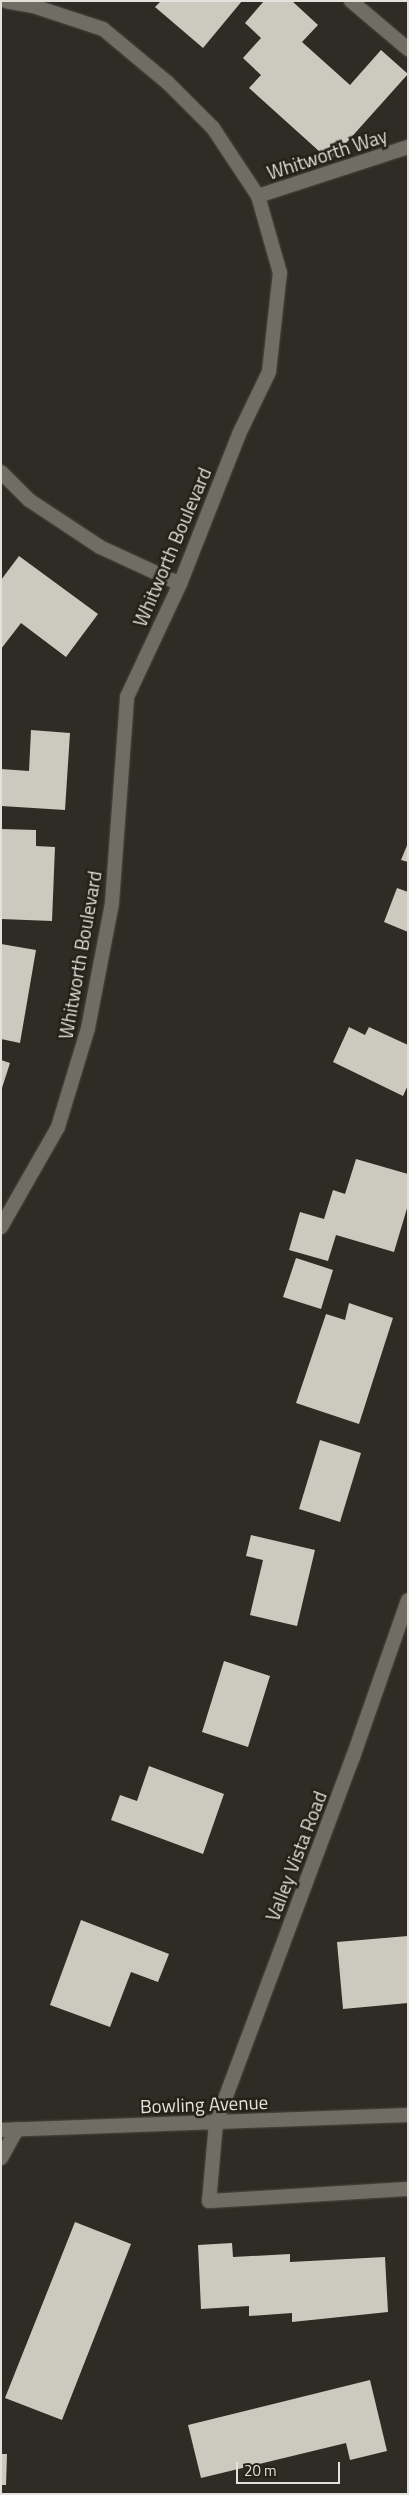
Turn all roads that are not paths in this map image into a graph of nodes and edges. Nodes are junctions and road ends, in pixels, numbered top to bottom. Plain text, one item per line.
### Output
1 (6, 1) edge
2 (351, 1) edge
3 (408, 49) edge
4 (408, 147) edge
5 (258, 196) junction
6 (1, 472) edge
7 (180, 584) junction
8 (1, 1227) edge
9 (408, 1600) edge
10 (408, 2115) edge
11 (216, 2123) junction
12 (17, 2129) junction
13 (1, 2130) edge
14 (1, 2158) edge
15 (408, 2189) edge

1 - 5 street, Whitworth Boulevard
2 - 3 street
4 - 5 street, Whitworth Way
5 - 7 street, Whitworth Boulevard
6 - 7 street
7 - 8 street, Whitworth Boulevard
9 - 11 street, Valley Vista Road
10 - 11 street, Bowling Avenue
11 - 12 street, Bowling Avenue
11 - 15 street, Valley Vista Road
12 - 13 street, Bowling Avenue
12 - 14 street

